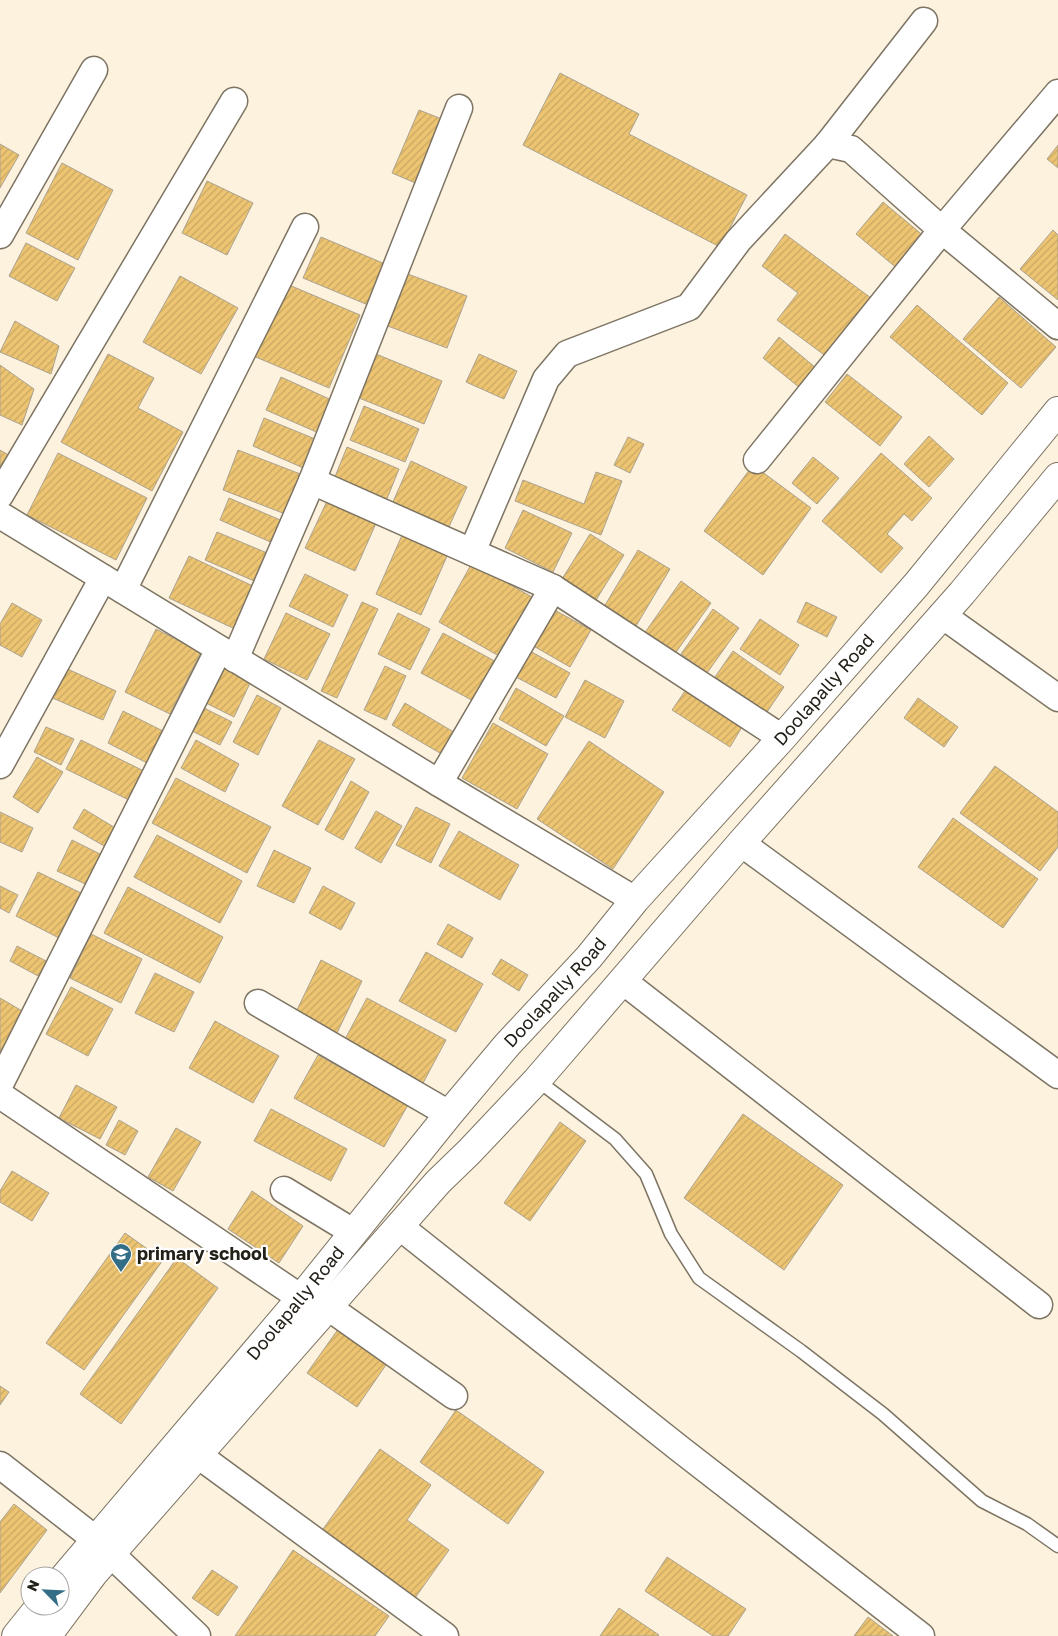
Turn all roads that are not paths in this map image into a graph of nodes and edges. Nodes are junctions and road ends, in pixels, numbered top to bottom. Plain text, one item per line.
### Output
1 (924, 21) dead end
2 (94, 70) dead end
3 (1058, 93) edge
4 (234, 101) dead end
5 (459, 108) dead end
6 (828, 144) junction
7 (305, 227) dead end
8 (942, 230) junction
9 (0, 235) edge
10 (1058, 326) edge
11 (1058, 411) edge
12 (758, 460) dead end
13 (1058, 477) edge
14 (312, 480) junction
15 (0, 495) edge
16 (0, 515) edge
17 (472, 552) junction
18 (113, 584) junction
19 (553, 588) junction
20 (942, 615) junction
21 (227, 654) junction
22 (1058, 698) edge
23 (782, 738) junction
24 (0, 765) edge
25 (439, 783) junction
26 (741, 844) junction
27 (635, 900) junction
28 (623, 981) junction
29 (258, 1003) dead end
30 (1058, 1075) edge
31 (537, 1080) junction
32 (0, 1084) edge
33 (0, 1095) edge
34 (449, 1114) junction
35 (284, 1190) dead end
36 (399, 1226) junction
37 (353, 1232) junction
38 (301, 1298) junction
39 (1039, 1305) dead end
40 (328, 1307) junction
41 (454, 1396) dead end
42 (198, 1455) junction
43 (0, 1465) edge
44 (1058, 1546) edge
45 (103, 1547) junction
46 (70, 1574) edge
47 (32, 1616) edge
48 (16, 1636) edge
49 (47, 1636) edge
50 (197, 1636) edge
51 (445, 1636) edge
52 (921, 1636) edge

1 - 6 street
2 - 9 street
3 - 8 street
4 - 15 street
5 - 14 street
6 - 8 street
6 - 17 street
7 - 18 street
8 - 10 street
8 - 12 street
11 - 23 main road, Doolapally Road
13 - 20 main road, Doolapally Road
14 - 17 street
14 - 21 street
16 - 18 street
17 - 19 street
18 - 21 street
18 - 24 street
19 - 23 street
19 - 25 street
20 - 22 street
20 - 26 main road, Doolapally Road
21 - 25 street
21 - 32 street
23 - 27 main road, Doolapally Road
25 - 27 street
26 - 28 main road, Doolapally Road
26 - 30 street
27 - 34 main road, Doolapally Road
28 - 31 main road, Doolapally Road
28 - 39 street
29 - 34 street
31 - 36 main road, Doolapally Road
31 - 44 lane
33 - 38 street
34 - 37 main road, Doolapally Road
35 - 37 street
36 - 40 main road, Doolapally Road
36 - 52 street
37 - 38 main road, Doolapally Road
38 - 45 main road, Doolapally Road
40 - 41 street
40 - 42 main road, Doolapally Road
42 - 45 main road, Doolapally Road
42 - 51 street
43 - 45 street
45 - 46 main road, Doolapally Road
45 - 49 main road, Doolapally Road
45 - 50 street
47 - 48 main road

